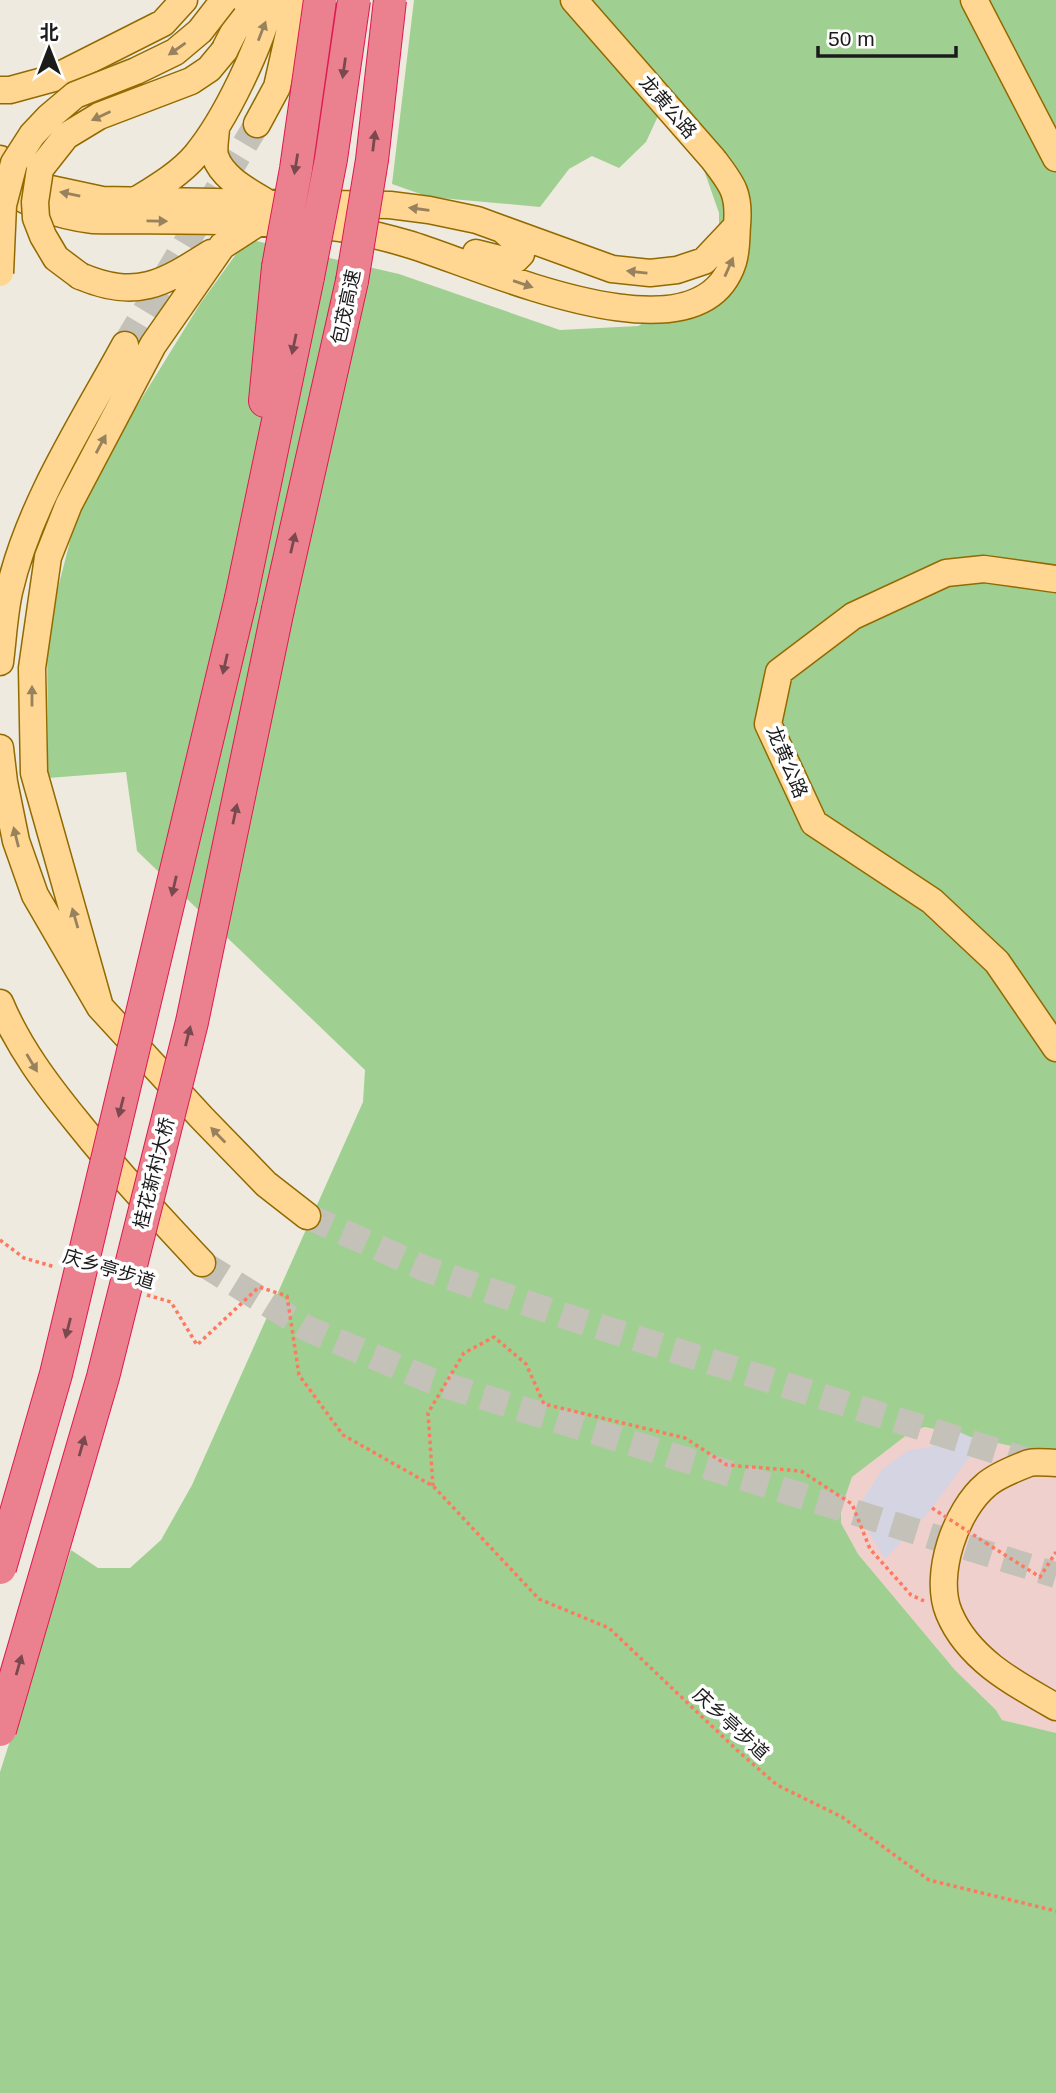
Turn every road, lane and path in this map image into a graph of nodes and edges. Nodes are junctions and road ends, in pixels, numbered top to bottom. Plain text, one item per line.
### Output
1 (184, 0) edge
2 (224, 0) edge
3 (250, 0) edge
4 (272, 0) edge
5 (293, 0) edge
6 (320, 0) edge
7 (354, 0) edge
8 (390, 0) edge
9 (574, 0) edge
10 (974, 0) edge
11 (0, 90) edge
12 (257, 124) tunnel mouth
13 (216, 127) junction
14 (1056, 158) edge
15 (0, 159) edge
16 (0, 183) edge
17 (137, 200) junction
18 (263, 212) junction
19 (92, 220) junction
20 (737, 226) junction
21 (503, 230) junction
22 (377, 237) junction
23 (222, 246) junction
24 (0, 273) edge
25 (125, 345) tunnel mouth
26 (259, 504) junction
27 (1056, 579) edge
28 (278, 609) joint
29 (0, 662) edge
30 (0, 748) edge
31 (0, 1003) edge
32 (100, 1007) junction
33 (1056, 1048) edge
34 (307, 1216) tunnel mouth
35 (0, 1240) edge
36 (202, 1263) tunnel mouth
37 (65, 1270) dead end
38 (145, 1294) dead end
39 (1056, 1463) edge
40 (433, 1486) junction
41 (932, 1508) dead end
42 (1056, 1552) edge
43 (0, 1568) edge
44 (948, 1613) junction
45 (1056, 1707) edge
46 (0, 1730) edge
47 (1056, 1911) edge

1 - 11 main road
2 -> 24 main road, bridge
3 -> 23 main road, bridge
13 -> 4 main road
5 - 12 main road
6 -> 26 highway, bridge
7 -> 26 highway, bridge
28 -> 8 highway, 包茂高速, bridge
9 - 20 main road, 龙黄公路
10 - 14 main road
13 - 17 main road
13 - 18 main road
17 -> 15 main road
16 - 19 main road
17 - 18 main road
17 - 19 main road
19 -> 18 main road
21 -> 18 main road
18 - 22 main road
18 - 23 main road
20 -> 21 main road
22 -> 20 main road, 龙黄公路
21 - 22 main road
32 -> 23 main road
25 - 29 main road
26 -> 43 highway, bridge
27 - 33 main road, 龙黄公路
46 -> 28 highway, 桂花新村大桥, bridge
32 -> 30 main road
31 -> 36 main road, bridge
34 -> 32 main road, bridge
35 - 37 path, 庆乡亭步道
38 - 40 path, 庆乡亭步道
39 - 44 main road
40 - 44 path
40 - 47 path, 庆乡亭步道
41 - 42 path, bridge
44 - 45 main road

